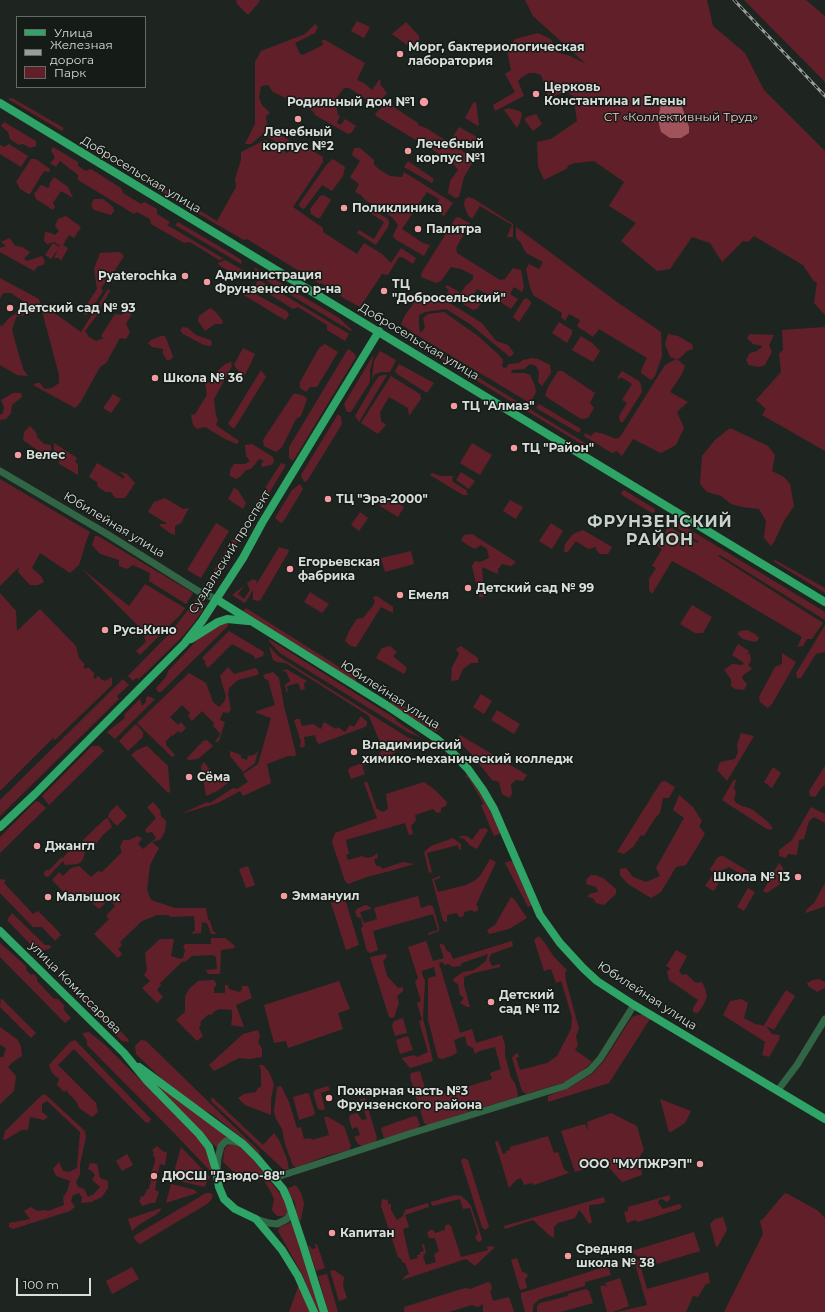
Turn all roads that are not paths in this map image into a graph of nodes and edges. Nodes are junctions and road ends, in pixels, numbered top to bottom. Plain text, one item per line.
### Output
1 (0, 103) edge
2 (380, 332) junction
3 (0, 471) edge
4 (216, 599) junction
5 (825, 602) edge
6 (255, 623) junction
7 (184, 644) junction
8 (0, 827) edge
9 (0, 931) edge
10 (634, 1005) junction
11 (825, 1019) edge
12 (132, 1062) junction
13 (778, 1090) junction
14 (825, 1119) edge
15 (243, 1144) junction
16 (216, 1170) junction
17 (274, 1178) junction
18 (292, 1211) junction
19 (256, 1219) junction
20 (314, 1312) edge
21 (324, 1312) edge

1 - 2 main road, Добросельская улица
2 - 4 main road, Суздальский проспект
2 - 5 main road, Добросельская улица
3 - 4 street, Юбилейная улица
4 - 6 main road, Юбилейная улица
4 - 7 main road, Суздальский проспект
6 - 7 main road
6 - 10 main road, Юбилейная улица
7 - 8 main road, Суздальский проспект
9 - 12 main road, улица Комиссарова
10 - 13 main road, Юбилейная улица
10 - 17 street
11 - 13 street
12 - 15 main road, улица Комиссарова
12 - 16 main road, улица Комиссарова
13 - 14 main road, Юбилейная улица
15 - 16 street, улица Комиссарова
15 - 17 main road, улица Комиссарова
16 - 19 main road, улица Комиссарова
17 - 18 main road, улица Комиссарова
18 - 19 street
18 - 21 main road, улица Комиссарова
19 - 20 main road, улица Комиссарова

